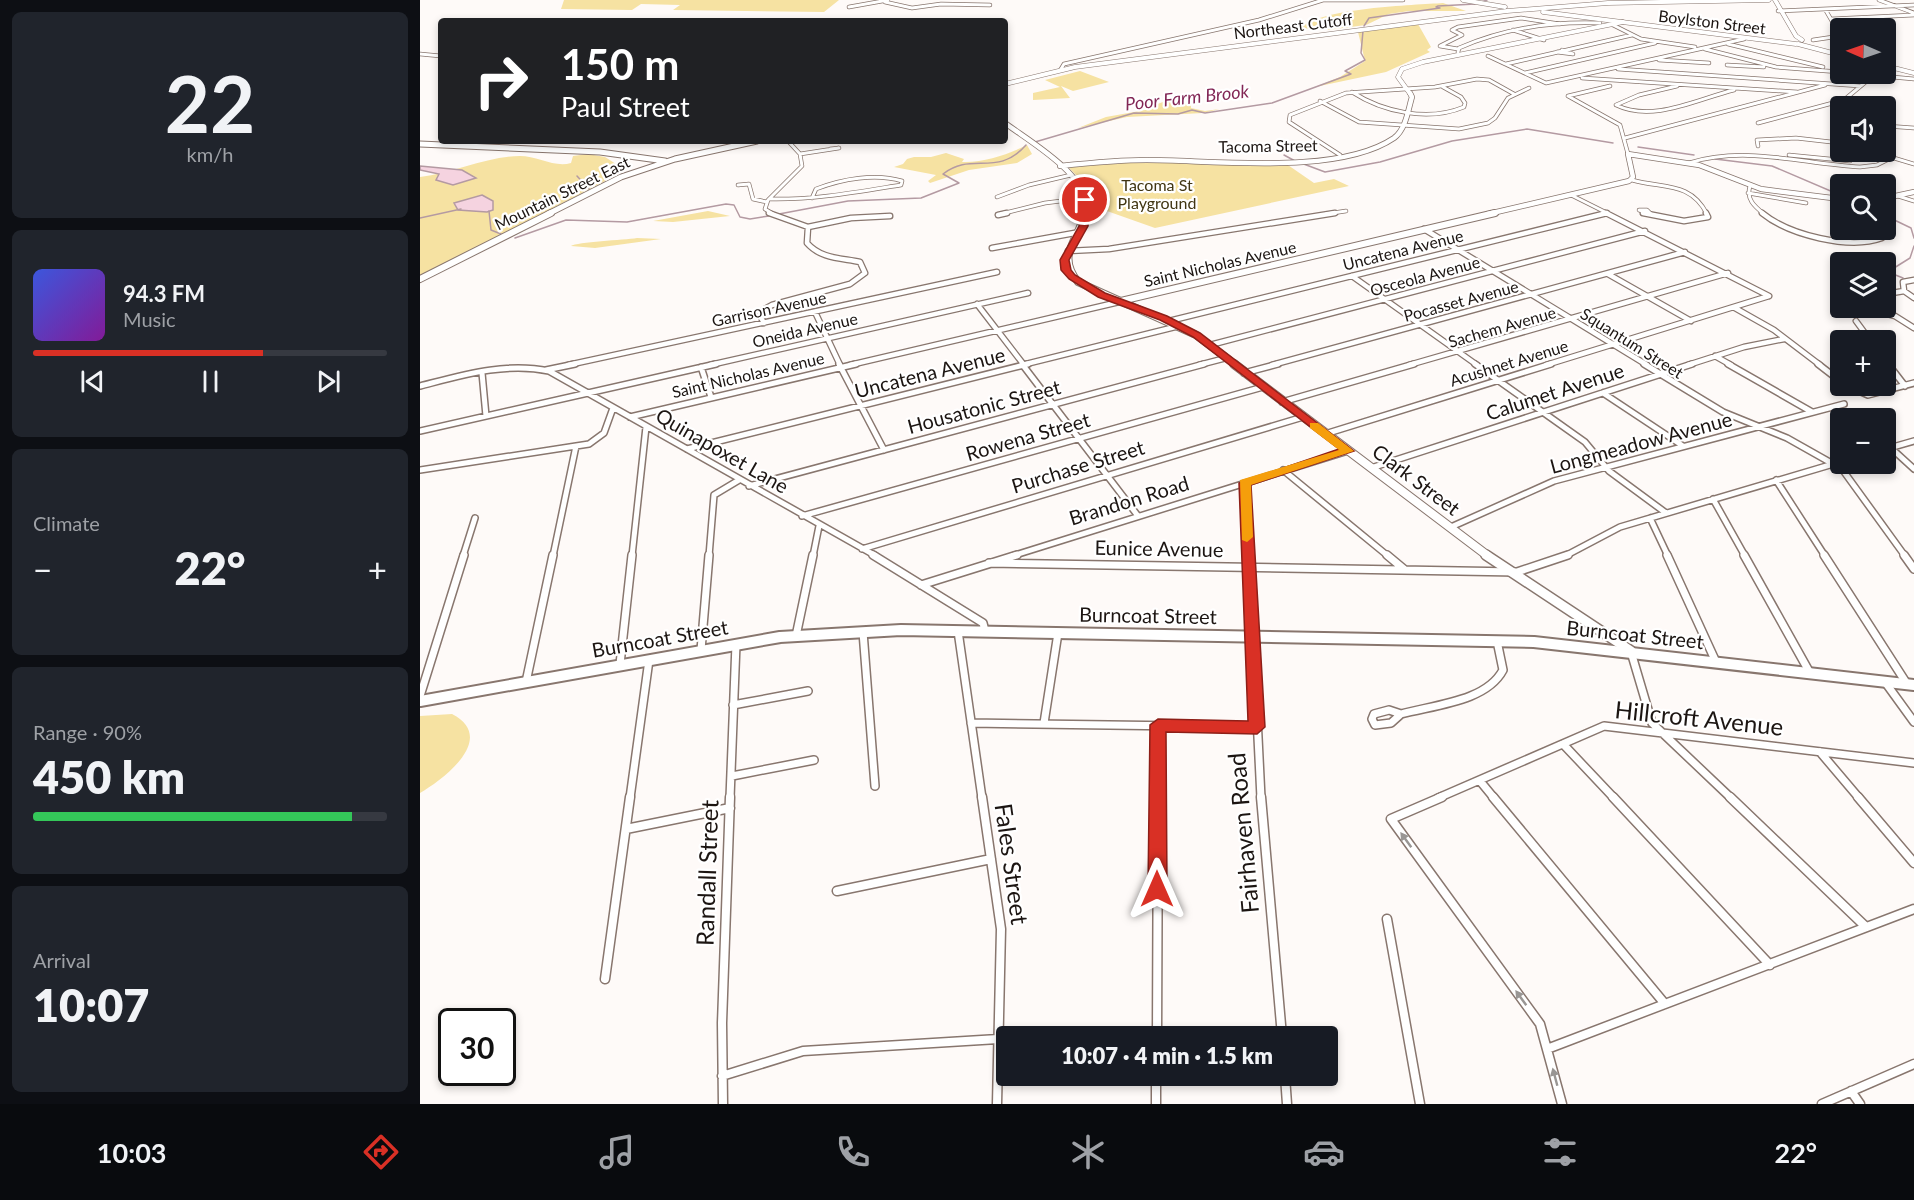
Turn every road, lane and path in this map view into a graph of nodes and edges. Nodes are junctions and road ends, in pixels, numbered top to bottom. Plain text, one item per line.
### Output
1 (1323, 0) edge
2 (1403, 0) edge
3 (1463, 0) edge
4 (1704, 0) edge
5 (1879, 0) edge
6 (887, 1) edge
7 (1752, 1) edge
8 (1771, 1) edge
9 (1713, 3) junction
10 (990, 5) dead end
11 (1914, 5) edge
12 (1895, 6) junction
13 (849, 7) dead end
14 (1547, 7) junction
15 (1506, 9) junction
16 (1521, 9) junction
17 (1825, 9) junction
18 (1780, 11) junction
19 (1551, 13) junction
20 (1914, 14) edge
21 (1830, 18) edge
22 (1848, 18) edge
23 (1615, 23) junction
24 (1787, 23) junction
25 (1560, 24) junction
26 (1600, 24) dead end
27 (1510, 29) junction
28 (1462, 35) junction
29 (1632, 35) junction
30 (1830, 37) edge
31 (1479, 39) junction
32 (1744, 39) junction
33 (1544, 40) junction
34 (1789, 40) junction
35 (1661, 42) junction
36 (1773, 42) junction
37 (1804, 42) junction
38 (1724, 43) junction
39 (1700, 48) junction
40 (1458, 49) junction
41 (1562, 50) junction
42 (1556, 51) junction
43 (1826, 51) junction
44 (1830, 52) edge
45 (420, 54) edge
46 (1461, 54) dead end
47 (438, 56) edge
48 (1488, 56) dead end
49 (1652, 60) junction
50 (1709, 63) dead end
51 (1727, 64) dead end
52 (1506, 65) junction
53 (1065, 67) junction
54 (1780, 67) junction
55 (1615, 68) junction
56 (1896, 69) edge
57 (1830, 71) joint
58 (1524, 73) junction
59 (1913, 73) edge
60 (1578, 77) junction
61 (1896, 77) edge
62 (1914, 79) edge
63 (1008, 83) edge
64 (1830, 84) edge
65 (1835, 84) joint
66 (1683, 85) junction
67 (1610, 86) dead end
68 (1862, 86) joint
69 (1442, 87) junction
70 (1529, 88) dead end
71 (1408, 89) junction
72 (1744, 89) junction
73 (1352, 92) junction
74 (1797, 92) junction
75 (1514, 94) junction
76 (1320, 101) junction
77 (1408, 111) junction
78 (1758, 123) dead end
79 (1008, 125) edge
80 (1896, 125) edge
81 (1403, 127) junction
82 (1914, 128) edge
83 (1625, 138) junction
84 (1830, 142) edge
85 (420, 144) edge
86 (465, 144) edge
87 (744, 144) edge
88 (791, 144) edge
89 (461, 146) junction
90 (1758, 146) dead end
91 (830, 149) dead end
92 (800, 154) junction
93 (1628, 154) junction
94 (1789, 154) dead end
95 (1340, 156) junction
96 (1830, 159) edge
97 (1896, 159) edge
98 (668, 161) junction
99 (1850, 162) edge
100 (1883, 162) edge
101 (1689, 163) junction
102 (1914, 164) edge
103 (1060, 165) junction
104 (1852, 167) junction
105 (1071, 175) junction
106 (1632, 180) junction
107 (738, 185) dead end
108 (1750, 186) junction
109 (1914, 192) edge
110 (1748, 193) junction
111 (1571, 195) junction
112 (1898, 196) joint
113 (997, 197) dead end
114 (812, 198) junction
115 (1085, 198) junction
116 (1830, 198) edge
117 (768, 200) junction
118 (1914, 201) edge
119 (1806, 203) dead end
120 (1346, 211) dead end
121 (1607, 213) junction
122 (1650, 213) dead end
123 (998, 215) dead end
124 (890, 216) dead end
125 (809, 228) junction
126 (1424, 230) junction
127 (1645, 231) junction
128 (1081, 232) junction
129 (1877, 240) edge
130 (992, 248) dead end
131 (1457, 250) junction
132 (1068, 251) junction
133 (1685, 252) junction
134 (1492, 271) junction
135 (997, 272) dead end
136 (1728, 273) junction
137 (1608, 274) junction
138 (1352, 276) junction
139 (420, 279) edge
140 (1914, 280) edge
141 (1904, 291) junction
142 (1896, 292) edge
143 (1028, 293) dead end
144 (1530, 294) junction
145 (1648, 297) junction
146 (1914, 298) edge
147 (1384, 299) junction
148 (1119, 302) junction
149 (977, 304) junction
150 (1735, 308) junction
151 (815, 312) junction
152 (1896, 317) edge
153 (1571, 319) junction
154 (1169, 321) junction
155 (1691, 321) junction
156 (1856, 321) dead end
157 (764, 323) junction
158 (1421, 325) junction
159 (1180, 326) junction
160 (1914, 328) edge
161 (996, 330) junction
162 (1863, 330) edge
163 (826, 338) junction
164 (1784, 339) junction
165 (1210, 345) junction
166 (1613, 345) junction
167 (1458, 352) junction
168 (1714, 356) junction
169 (1226, 358) junction
170 (1024, 365) junction
171 (701, 366) junction
172 (843, 367) junction
173 (546, 370) junction
174 (482, 373) junction
175 (1244, 373) junction
176 (1659, 374) junction
177 (1830, 374) edge
178 (1896, 374) edge
179 (1498, 381) junction
180 (1914, 383) edge
181 (420, 386) edge
182 (1905, 386) junction
183 (1263, 387) junction
184 (1896, 388) edge
185 (587, 392) junction
186 (1603, 393) junction
187 (711, 397) junction
188 (1282, 402) junction
189 (1052, 404) junction
190 (1844, 404) dead end
191 (860, 406) junction
192 (613, 408) junction
193 (1543, 412) junction
194 (1812, 412) junction
195 (486, 416) junction
196 (630, 417) junction
197 (1303, 417) junction
198 (1759, 426) junction
199 (646, 427) junction
200 (420, 431) edge
201 (1325, 434) junction
202 (1078, 438) junction
203 (1914, 441) edge
204 (576, 446) junction
205 (1683, 446) junction
206 (1896, 446) edge
207 (687, 449) junction
208 (884, 450) junction
209 (1348, 451) junction
210 (1896, 452) edge
211 (1896, 454) edge
212 (1830, 462) edge
213 (1914, 462) edge
214 (1830, 465) edge
215 (1371, 468) junction
216 (1605, 468) junction
217 (1914, 469) edge
218 (420, 470) edge
219 (1283, 471) junction
220 (1845, 474) edge
221 (1106, 475) junction
222 (739, 480) junction
223 (1776, 480) junction
224 (1245, 483) junction
225 (749, 486) junction
226 (1713, 499) junction
227 (1666, 513) junction
228 (802, 516) junction
229 (1138, 516) junction
230 (475, 518) dead end
231 (1650, 518) junction
232 (819, 526) junction
233 (1451, 527) junction
234 (862, 549) junction
235 (989, 563) junction
236 (1248, 567) junction
237 (1914, 569) edge
238 (1405, 570) junction
239 (1509, 572) junction
240 (921, 585) junction
241 (862, 631) junction
242 (958, 631) junction
243 (985, 632) junction
244 (1058, 633) junction
245 (796, 636) junction
246 (1251, 636) junction
247 (1497, 642) junction
248 (736, 644) junction
249 (701, 650) junction
250 (1631, 652) junction
251 (649, 659) junction
252 (1716, 662) junction
253 (620, 664) junction
254 (1810, 673) junction
255 (1885, 682) junction
256 (526, 683) junction
257 (1911, 685) edge
258 (808, 691) dead end
259 (420, 696) edge
260 (420, 701) edge
261 (733, 705) junction
262 (1401, 714) dead end
263 (1914, 722) edge
264 (971, 723) junction
265 (1044, 723) junction
266 (1158, 725) junction
267 (1257, 727) junction
268 (1662, 732) junction
269 (1563, 744) junction
270 (1820, 752) junction
271 (814, 760) dead end
272 (1914, 763) edge
273 (732, 776) junction
274 (1480, 781) junction
275 (875, 786) dead end
276 (730, 808) junction
277 (626, 829) junction
278 (991, 859) junction
279 (1914, 863) edge
280 (837, 891) dead end
281 (1914, 909) edge
282 (1387, 919) dead end
283 (1866, 927) junction
284 (1770, 965) junction
285 (605, 979) dead end
286 (1665, 1004) junction
287 (999, 1026) edge
288 (1157, 1026) edge
289 (1281, 1026) edge
290 (996, 1039) edge
291 (1547, 1049) junction
292 (1914, 1064) edge
293 (722, 1076) junction
294 (997, 1086) edge
295 (1156, 1086) edge
296 (1286, 1086) edge
297 (1851, 1091) junction
298 (723, 1104) edge
299 (997, 1104) edge
300 (1156, 1104) edge
301 (1287, 1104) edge
302 (1420, 1104) edge
303 (1562, 1104) edge
304 (1822, 1104) edge
305 (1860, 1104) edge

1 - 2 street
1 - 53 street
3 - 15 main road
4 - 9 street
5 - 12 street
6 - 10 street
6 - 13 street
7 - 8 main road
7 - 9 main road
8 - 18 main road
9 - 14 main road
11 - 12 street
12 - 17 street
12 - 20 street
14 - 16 main road
14 - 19 main road
15 - 16 main road, Northeast Cutoff
15 - 53 main road, Northeast Cutoff
16 - 19 main road, Boylston Street
17 - 18 street
17 - 21 street
18 - 24 main road
19 - 23 main road, Boylston Street
20 - 22 street
23 - 29 street
23 - 32 main road, Boylston Street
23 - 33 street
24 - 34 main road
24 - 37 main road
25 - 26 street
25 - 27 street
25 - 28 street
27 - 31 street
27 - 33 street
28 - 31 street
28 - 40 street
29 - 35 street
29 - 41 street
30 - 37 street
31 - 40 street
32 - 36 main road, Boylston Street
32 - 38 street
33 - 71 street
34 - 36 main road, Boylston Street
34 - 37 main road
35 - 39 street
35 - 58 street
36 - 37 main road, Boylston Street
37 - 43 main road
37 - 43 main road
38 - 39 street
38 - 57 street
39 - 49 street
39 - 54 street
40 - 46 street
41 - 42 street
41 - 42 street
42 - 52 street
43 - 44 main road
45 - 47 street
48 - 52 street
49 - 50 street
49 - 55 street
51 - 54 street
52 - 58 street
53 - 63 main road
54 - 57 street
55 - 60 street
55 - 64 street
56 - 59 main road
58 - 60 street
60 - 66 street
61 - 62 street
65 - 68 street
65 - 74 street
66 - 72 street
66 - 72 street
67 - 83 street
68 - 78 street
69 - 71 street
69 - 75 street
69 - 77 street
70 - 75 street
71 - 73 street
71 - 77 street
72 - 74 street
73 - 76 street
73 - 77 street
74 - 83 street
75 - 81 street
76 - 81 street
76 - 95 street
77 - 81 street
79 - 103 street
80 - 82 street
81 - 95 street, Tacoma Street
83 - 93 street
84 - 90 street
85 - 89 main road
86 - 89 street
87 - 98 main road, Mountain Street East
88 - 92 street
89 - 98 main road
91 - 92 street
92 - 117 street
93 - 101 street
93 - 106 street
94 - 96 street
95 - 103 street, Tacoma Street
97 - 102 street
98 - 139 main road, Mountain Street East
99 - 104 street
100 - 104 street
101 - 104 street
101 - 108 street
103 - 105 street
105 - 113 street
105 - 115 street
106 - 111 street, Saint Nicholas Avenue
106 - 122 street
107 - 117 street
108 - 110 street
108 - 116 street
109 - 112 street
110 - 119 street
110 - 129 street
111 - 121 street
111 - 126 street, Saint Nicholas Avenue
112 - 118 street
114 - 114 street
114 - 117 street
115 - 123 street
115 - 128 street
117 - 125 street
120 - 132 street
121 - 127 street
121 - 131 street, Uncatena Avenue
124 - 125 street
125 - 157 street
126 - 131 street, Squantum Street
126 - 148 street, Saint Nicholas Avenue
127 - 133 street
127 - 134 street, Osceola Avenue
128 - 130 street
128 - 132 street
131 - 134 street, Squantum Street
131 - 138 street, Uncatena Avenue
132 - 148 street, Clark Street
133 - 136 street
133 - 137 street, Pocasset Avenue
134 - 144 street, Squantum Street
134 - 147 street, Osceola Avenue
135 - 151 street, Garrison Avenue
136 - 145 street, Sachem Avenue
136 - 150 street, Acushnet Avenue
137 - 144 street, Pocasset Avenue
137 - 145 street
138 - 147 street
138 - 154 street, Uncatena Avenue
140 - 141 street
141 - 142 street
141 - 146 street
143 - 149 street, Oneida Avenue
144 - 153 street, Squantum Street
144 - 158 street, Pocasset Avenue
145 - 153 street, Sachem Avenue
145 - 155 street
147 - 158 street
147 - 165 street, Osceola Avenue
148 - 154 street, Clark Street
148 - 161 street, Saint Nicholas Avenue
149 - 161 street
149 - 163 street, Oneida Avenue
150 - 155 street, Acushnet Avenue
150 - 164 street
151 - 157 street, Garrison Avenue
151 - 163 street
152 - 160 street
153 - 166 street, Squantum Street
153 - 167 street, Sachem Avenue
154 - 159 street, Clark Street
155 - 166 street, Acushnet Avenue
156 - 162 street
157 - 173 street, Garrison Avenue
158 - 167 street
158 - 175 street, Pocasset Avenue
159 - 165 street, Clark Street
159 - 170 street, Uncatena Avenue
161 - 170 street
161 - 172 street, Saint Nicholas Avenue
163 - 171 street, Oneida Avenue
163 - 172 street
164 - 168 street, Calumet Avenue
164 - 177 street
165 - 169 street, Clark Street
166 - 176 street, Squantum Street
166 - 179 street, Acushnet Avenue
167 - 179 street
167 - 188 street, Sachem Avenue
168 - 176 street, Calumet Avenue
168 - 194 street
169 - 175 street, Clark Street
169 - 189 street, Housatonic Street
170 - 189 street
170 - 191 street, Uncatena Avenue
171 - 185 street, Oneida Avenue
171 - 187 street
172 - 187 street, Saint Nicholas Avenue
172 - 191 street
173 - 174 street, Quinapoxet Lane
173 - 185 street, Quinapoxet Lane
174 - 181 street, Quinapoxet Lane
174 - 195 street
175 - 183 street, Clark Street
176 - 186 street, Calumet Avenue
176 - 198 street, Squantum Street
178 - 182 street
179 - 193 street
179 - 201 street, Acushnet Avenue
180 - 182 street
182 - 184 street
183 - 188 street, Clark Street
183 - 202 street, Rowena Street
185 - 192 street, Quinapoxet Lane
185 - 195 street, Oneida Avenue
186 - 193 street, Calumet Avenue
186 - 205 street
187 - 196 street, Saint Nicholas Avenue
188 - 197 street, Clark Street
189 - 202 street
189 - 208 street, Housatonic Street
190 - 194 street, Longmeadow Avenue
191 - 207 street, Uncatena Avenue
191 - 208 street
192 - 196 street, Quinapoxet Lane
192 - 204 street
193 - 215 street, Calumet Avenue
193 - 216 street
194 - 198 street, Longmeadow Avenue
195 - 200 street, Oneida Avenue
196 - 199 street, Quinapoxet Lane
197 - 201 street, Clark Street
197 - 221 street, Purchase Street
198 - 205 street, Longmeadow Avenue
198 - 212 street, Squantum Street
199 - 207 street, Quinapoxet Lane
199 - 253 street
201 - 209 street, Clark Street
202 - 221 street
202 - 228 street, Rowena Street
203 - 206 street
204 - 218 street
204 - 256 street
205 - 216 street, Longmeadow Avenue
207 - 222 street, Quinapoxet Lane
208 - 225 street, Housatonic Street
209 - 215 street, Clark Street
209 - 219 street, Brandon Road
210 - 213 street
211 - 217 street
214 - 223 street, Eunice Avenue
215 - 233 street, Clark Street
216 - 227 street
216 - 233 street, Longmeadow Avenue
219 - 224 street, Brandon Road
219 - 238 street
220 - 237 street
221 - 229 street
221 - 234 street, Purchase Street
222 - 225 street, Quinapoxet Lane
222 - 249 street
223 - 226 street, Eunice Avenue
223 - 257 street
224 - 229 street, Brandon Road
224 - 236 street, Fairhaven Road
225 - 228 street, Quinapoxet Lane
226 - 227 street, Eunice Avenue
226 - 254 street
227 - 231 street, Eunice Avenue
228 - 232 street, Quinapoxet Lane
229 - 235 street, Brandon Road
230 - 259 street
231 - 239 street, Eunice Avenue
231 - 252 street
232 - 234 street, Quinapoxet Lane
232 - 245 street
233 - 239 street, Clark Street
234 - 240 street, Quinapoxet Lane
235 - 236 street, Eunice Avenue
235 - 240 street, Brandon Road
236 - 238 street, Eunice Avenue
236 - 246 street, Fairhaven Road
238 - 239 street, Eunice Avenue
239 - 250 street, Clark Street
240 - 243 street, Quinapoxet Lane
241 - 242 main road, Burncoat Street
241 - 245 main road, Burncoat Street
241 - 275 street
242 - 243 main road, Burncoat Street
242 - 264 street, Fales Street
243 - 244 main road, Burncoat Street
244 - 246 main road, Burncoat Street
244 - 265 street
245 - 248 main road, Burncoat Street
246 - 247 main road, Burncoat Street
246 - 267 street, Fairhaven Road
247 - 250 main road, Burncoat Street
247 - 262 street
248 - 249 main road, Burncoat Street
248 - 261 street, Randall Street
249 - 251 main road, Burncoat Street
250 - 252 main road, Burncoat Street
250 - 268 street
251 - 253 main road, Burncoat Street
251 - 277 street
252 - 254 main road, Burncoat Street
253 - 256 main road, Burncoat Street
254 - 255 main road, Burncoat Street
255 - 257 main road, Burncoat Street
255 - 263 street
256 - 260 main road, Burncoat Street
258 - 261 street
261 - 273 street, Randall Street
264 - 265 street
264 - 278 street, Fales Street
265 - 266 street
266 - 267 street
266 - 288 street
267 - 289 street, Fairhaven Road
268 - 269 street, Hillcroft Avenue
268 - 270 street, Hillcroft Avenue
268 - 283 street
269 - 274 street, Hillcroft Avenue
269 - 284 street
270 - 272 street, Hillcroft Avenue
270 - 279 street
271 - 273 street
273 - 276 street, Randall Street
274 - 286 street
291 -> 274 street, Hillcroft Avenue
276 - 277 street
276 - 293 street, Randall Street
277 - 285 street
278 - 280 street
278 - 287 street, Fales Street
281 - 283 street
282 - 302 street
283 - 284 street
284 - 286 street
286 - 291 street
290 - 293 street
303 -> 291 street
292 - 297 street
293 - 298 street, Randall Street
294 - 299 street, Fales Street
295 - 300 street
296 - 301 street
297 - 304 street
297 - 305 street

